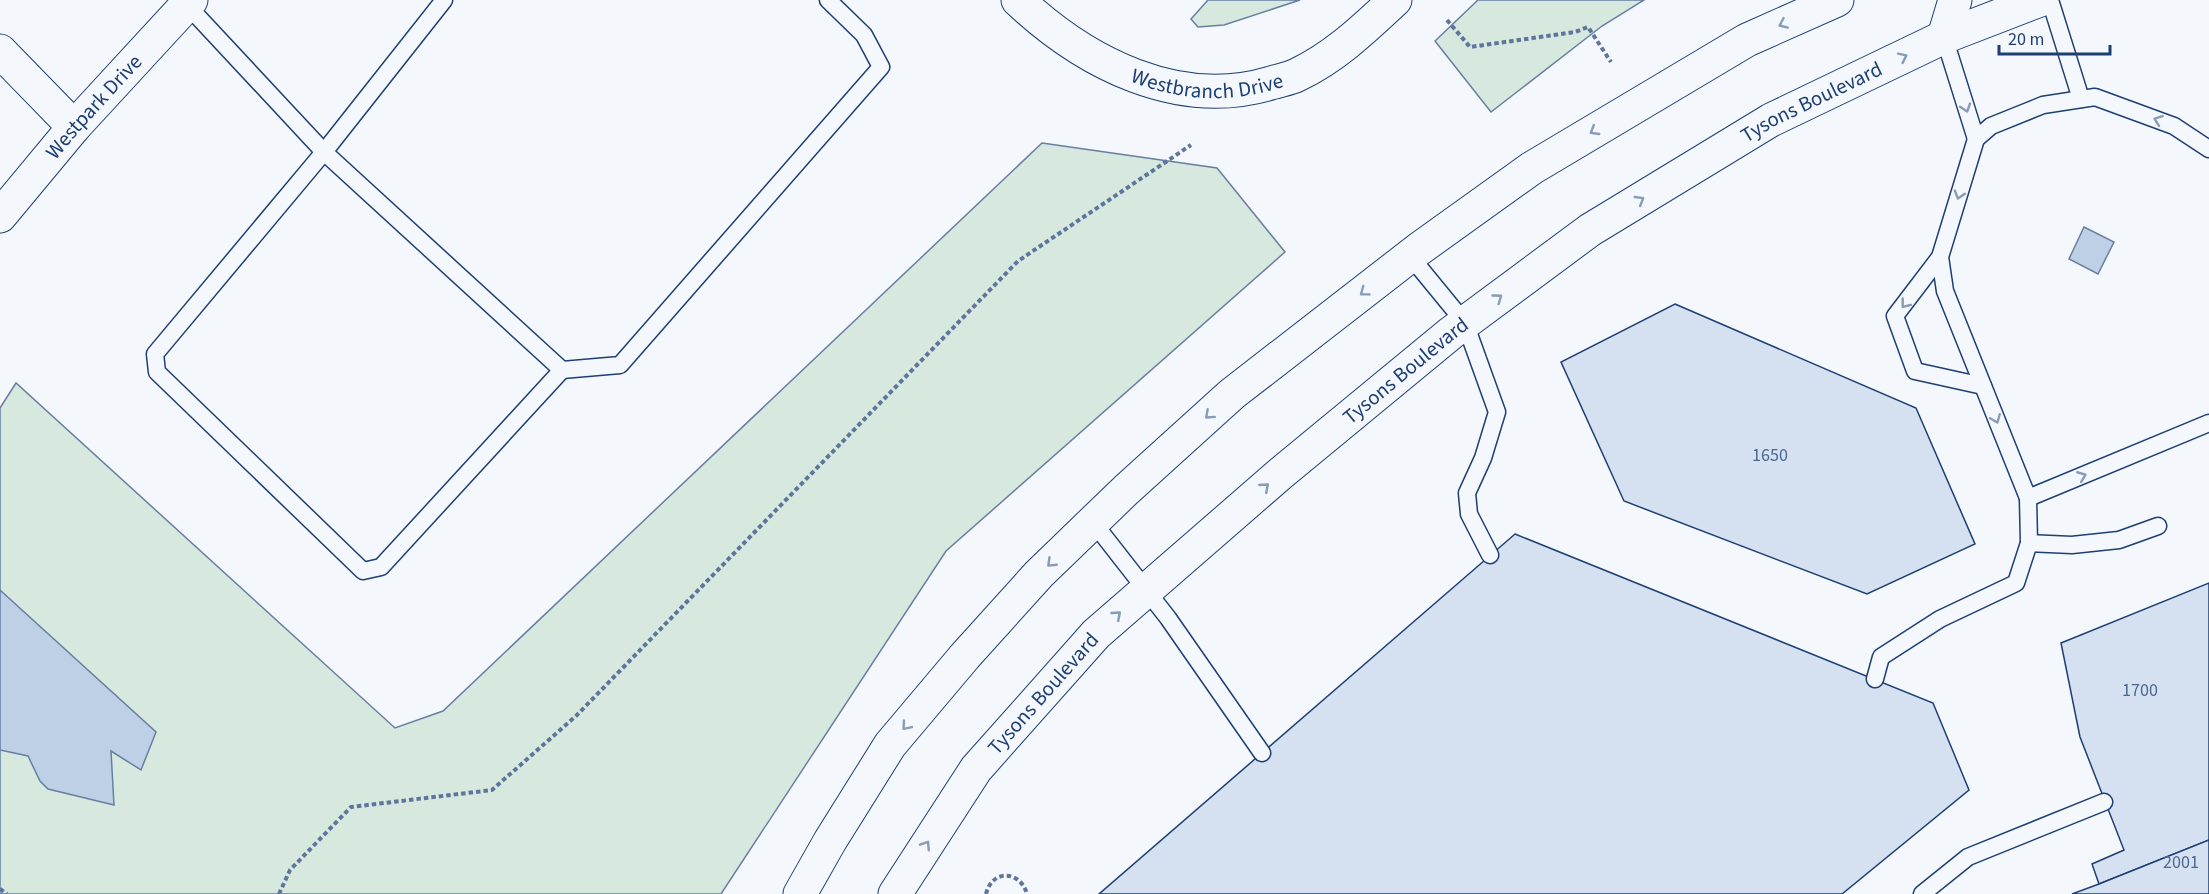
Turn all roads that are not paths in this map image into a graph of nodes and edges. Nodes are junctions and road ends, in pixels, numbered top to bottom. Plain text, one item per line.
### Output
1 (444, 0) edge
2 (828, 0) edge
3 (1018, 0) edge
4 (1395, 0) edge
5 (1837, 0) edge
6 (1955, 0) edge
7 (2040, 0) edge
8 (2050, 0) edge
9 (189, 3) edge
10 (1944, 37) junction
11 (0, 51) edge
12 (2080, 99) junction
13 (74, 127) junction
14 (1976, 139) junction
15 (2209, 149) edge
16 (324, 152) junction
17 (0, 216) edge
18 (1410, 256) junction
19 (1940, 258) junction
20 (1465, 323) junction
21 (562, 370) junction
22 (1983, 386) junction
23 (2209, 423) edge
24 (2028, 498) junction
25 (1093, 522) junction
26 (2158, 526) dead end
27 (2029, 543) junction
28 (1490, 555) dead end
29 (1146, 590) junction
30 (1875, 679) dead end
31 (1262, 753) dead end
32 (2104, 802) dead end
33 (800, 894) edge
34 (895, 894) edge
35 (1922, 894) edge

1 - 16 lane
2 - 21 lane
3 - 4 street, Westbranch Drive
5 -> 18 street
6 - 10 street
7 - 10 street, Tysons Boulevard
8 - 12 lane
9 - 13 street, Westpark Drive
9 - 16 lane
10 -> 14 lane
20 -> 10 street, Tysons Boulevard
11 - 13 street
12 - 14 lane
15 -> 12 lane
13 - 17 street, Westpark Drive
14 -> 19 lane
16 - 21 lane
16 - 21 lane
18 - 20 lane
18 -> 25 street
19 - 22 lane
19 -> 22 lane
20 - 28 lane
29 -> 20 street, Tysons Boulevard
22 -> 24 lane
24 -> 23 lane
24 - 27 lane
25 - 29 lane
25 -> 33 street
26 - 27 lane
27 - 30 lane
29 - 31 lane
34 -> 29 street, Tysons Boulevard
32 - 35 lane

